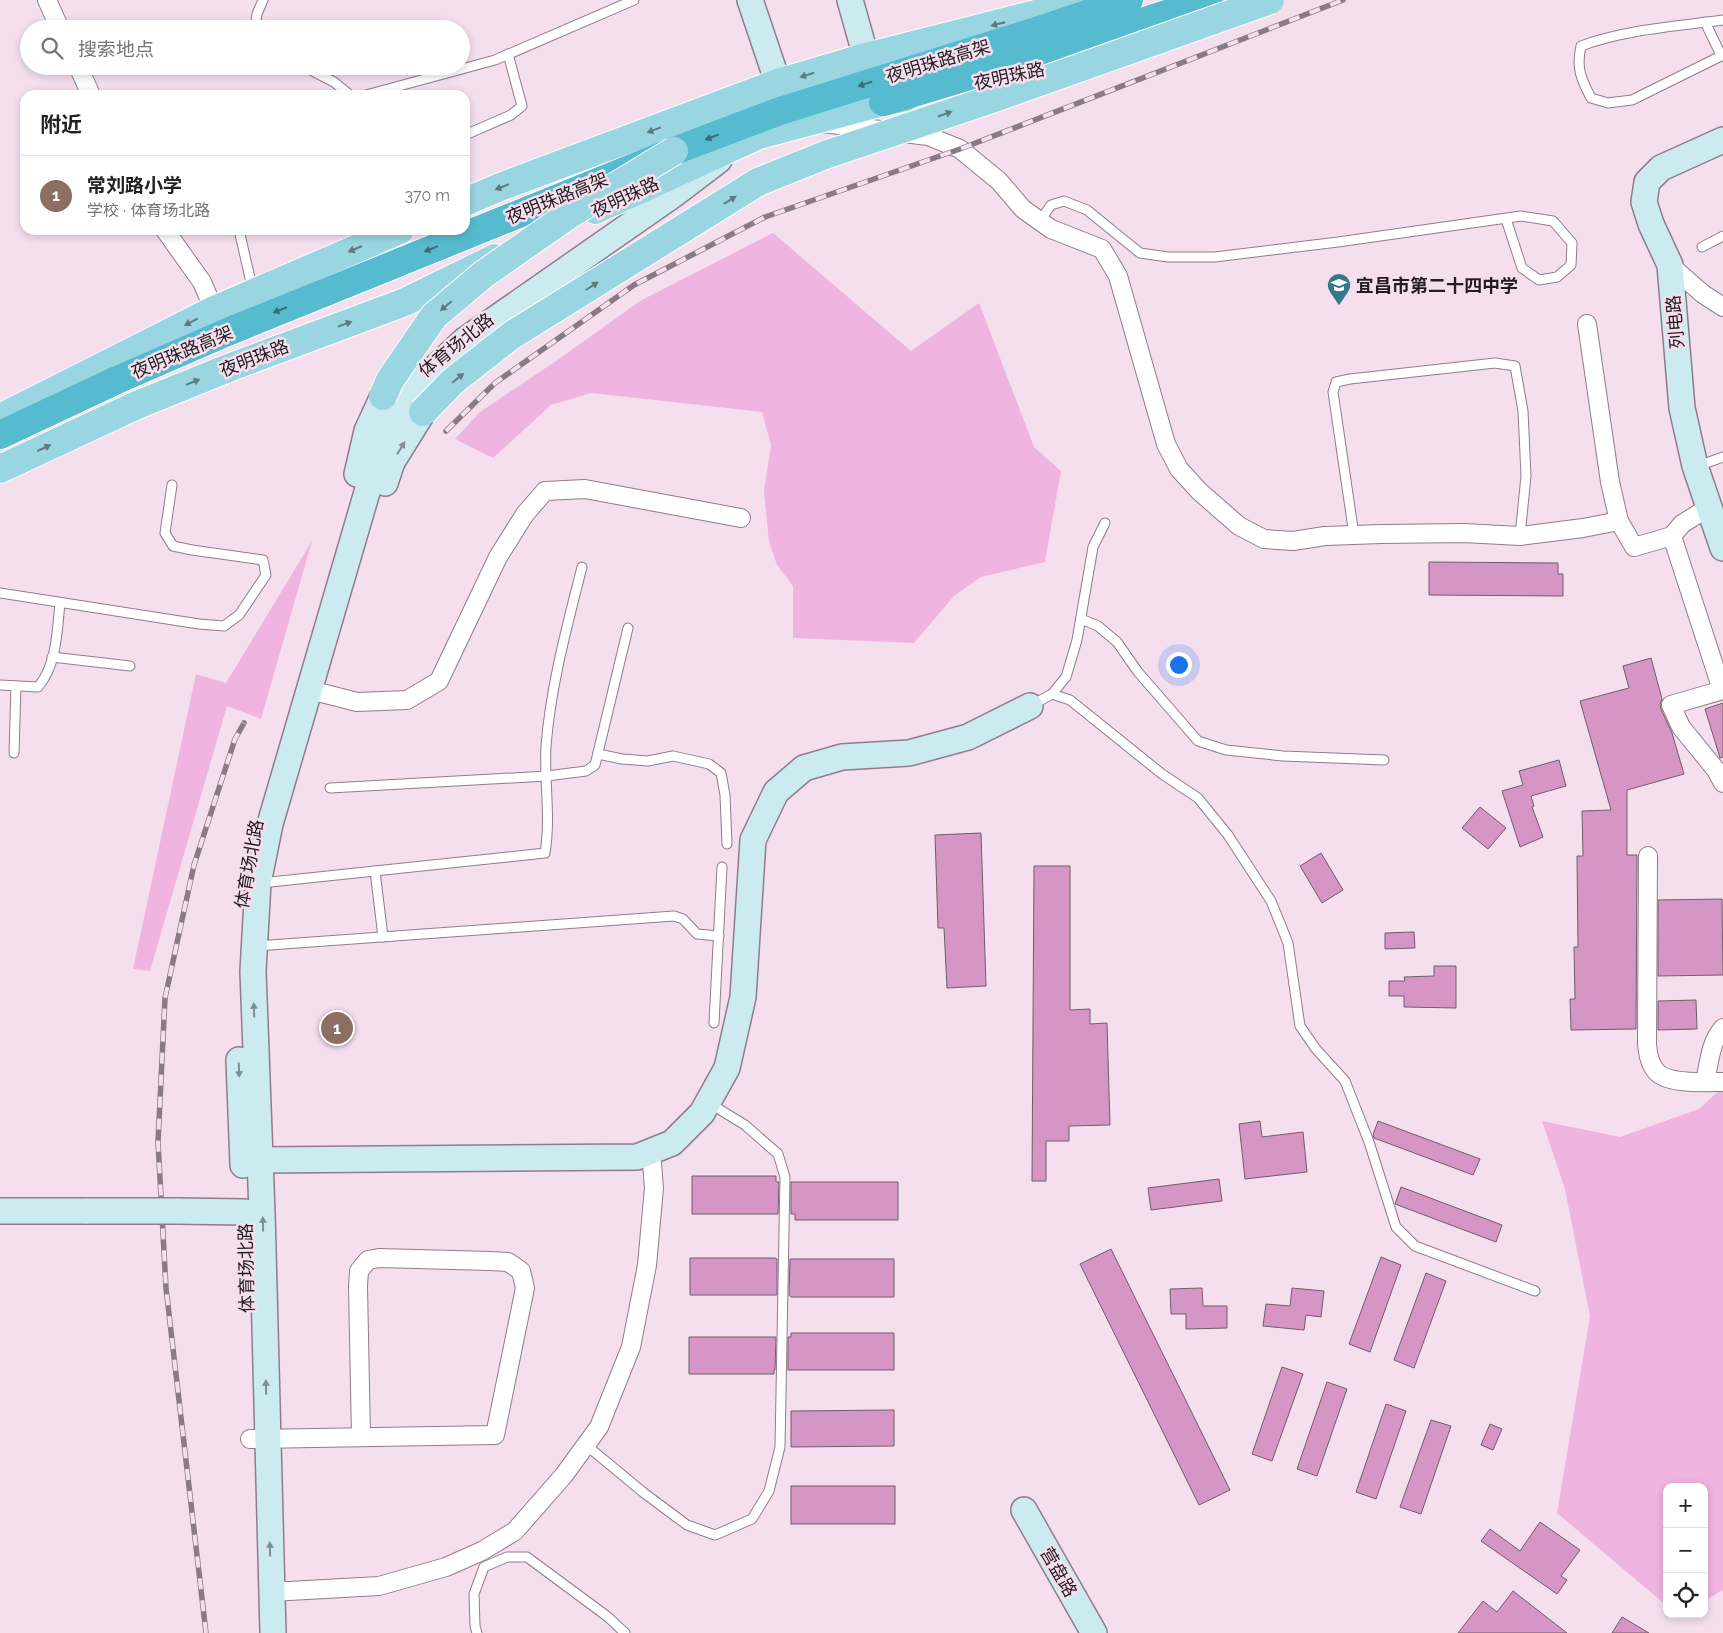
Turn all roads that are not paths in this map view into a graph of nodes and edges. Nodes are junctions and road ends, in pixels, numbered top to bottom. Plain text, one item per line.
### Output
1 (47, 0) edge
2 (263, 0) edge
3 (634, 0) edge
4 (750, 0) edge
5 (850, 0) edge
6 (1078, 0) edge
7 (1128, 0) edge
8 (1209, 0) edge
9 (1270, 0) edge
10 (1275, 0) edge
11 (56, 20) edge
12 (256, 20) edge
13 (1723, 20) edge
14 (1705, 22) junction
15 (508, 54) junction
16 (1722, 55) edge
17 (866, 57) junction
18 (470, 67) edge
19 (82, 75) edge
20 (320, 75) edge
21 (440, 75) edge
22 (778, 84) junction
23 (89, 90) edge
24 (344, 90) edge
25 (384, 90) edge
26 (883, 102) junction
27 (810, 122) junction
28 (470, 133) edge
29 (1723, 140) edge
30 (738, 145) junction
31 (674, 151) junction
32 (620, 198) junction
33 (470, 200) edge
34 (1506, 218) junction
35 (1040, 221) junction
36 (619, 229) junction
37 (470, 234) edge
38 (169, 235) edge
39 (240, 235) edge
40 (388, 235) edge
41 (467, 235) edge
42 (1723, 236) edge
43 (1702, 247) dead end
44 (1670, 265) junction
45 (254, 293) junction
46 (1723, 307) edge
47 (214, 310) junction
48 (1587, 324) dead end
49 (383, 396) joint
50 (423, 412) joint
51 (0, 418) edge
52 (0, 435) edge
53 (1723, 457) edge
54 (1695, 466) junction
55 (0, 468) edge
56 (172, 485) dead end
57 (1709, 507) junction
58 (742, 518) dead end
59 (1620, 520) junction
60 (1105, 523) dead end
61 (1354, 535) junction
62 (1520, 536) junction
63 (1672, 536) junction
64 (1723, 548) edge
65 (582, 566) dead end
66 (0, 592) edge
67 (60, 603) junction
68 (1081, 619) junction
69 (628, 628) dead end
70 (52, 657) junction
71 (130, 666) dead end
72 (0, 686) edge
73 (16, 686) junction
74 (306, 689) junction
75 (1723, 690) edge
76 (1052, 694) junction
77 (1030, 706) joint
78 (14, 753) dead end
79 (598, 754) junction
80 (1384, 760) dead end
81 (547, 776) junction
82 (1723, 783) edge
83 (330, 788) dead end
84 (727, 844) dead end
85 (1648, 856) dead end
86 (722, 868) dead end
87 (375, 871) junction
88 (258, 883) junction
89 (719, 936) junction
90 (383, 937) junction
91 (253, 946) junction
92 (714, 1023) dead end
93 (1723, 1028) edge
94 (1705, 1082) junction
95 (1723, 1082) edge
96 (708, 1102) junction
97 (651, 1151) junction
98 (260, 1160) junction
99 (0, 1211) edge
100 (245, 1212) junction
101 (1535, 1291) dead end
102 (361, 1437) junction
103 (259, 1439) junction
104 (586, 1445) junction
105 (1024, 1510) dead end
106 (271, 1592) junction
107 (256, 1633) edge
108 (273, 1633) edge
109 (477, 1633) edge
110 (625, 1633) edge
111 (1094, 1633) edge

1 - 11 street
2 - 12 lane
3 - 15 lane
4 - 22 main road
5 - 17 main road
6 -> 17 main road
7 -> 31 highway, 夜明珠路高架
8 - 26 highway, 夜明珠路高架
50 -> 9 main road, bridge
10 - 26 main road, 夜明珠路
13 - 14 lane
14 - 16 lane
14 - 16 lane
15 - 18 lane
15 - 28 lane
17 -> 22 main road
19 - 23 street
20 - 24 lane
21 - 25 lane
22 -> 33 main road
26 - 27 main road, 夜明珠路
27 - 30 main road, 夜明珠路
27 - 35 street
29 - 44 main road, 列电路
30 - 32 main road, 夜明珠路
30 - 36 main road
31 -> 37 highway, 夜明珠路高架, bridge
31 -> 49 main road, bridge
32 - 36 main road
55 -> 32 main road, 夜明珠路
34 - 34 lane
34 - 35 lane
35 - 61 street
36 - 74 main road, 体育场北路
38 - 47 street
39 - 45 lane
40 -> 45 main road
41 -> 52 highway, 夜明珠路高架, bridge
42 - 43 lane
44 - 46 street
44 - 54 main road, 列电路
45 - 47 main road
47 -> 51 main road
48 - 59 street
49 - 74 main road
74 -> 50 main road
53 - 54 lane
54 - 57 main road, 列电路
56 - 67 lane
57 - 63 street
57 - 64 main road, 列电路
58 - 74 street
59 - 62 street
59 - 63 street
60 - 68 lane
61 - 62 street
61 - 62 lane
63 - 75 street
65 - 81 lane
66 - 67 lane
67 - 70 lane
68 - 76 lane
68 - 80 lane
69 - 79 lane
70 - 71 lane
70 - 73 lane
72 - 73 lane
73 - 78 lane
74 - 88 main road, 体育场北路
74 -> 100 main road, 体育场北路
75 - 82 street
76 - 77 lane
76 - 101 lane
77 - 96 main road
79 - 81 lane
79 - 84 lane
81 - 83 lane
81 - 87 lane
85 - 94 street
86 - 89 lane
87 - 88 lane
87 - 90 lane
88 - 91 main road, 体育场北路
89 - 90 lane
89 - 92 lane
90 - 91 lane
98 -> 91 main road, 体育场北路
93 - 94 street
94 - 95 street
96 - 97 main road
96 - 104 lane
97 - 98 main road
97 - 104 street
103 -> 98 main road, 体育场北路
99 - 100 main road, bridge
100 - 103 main road, 体育场北路
102 - 102 street
102 - 103 street
106 -> 103 main road, 体育场北路
103 - 107 main road, 体育场北路
104 - 106 street
105 - 111 main road, 营盘路
106 - 108 main road, 体育场北路
109 - 110 lane

